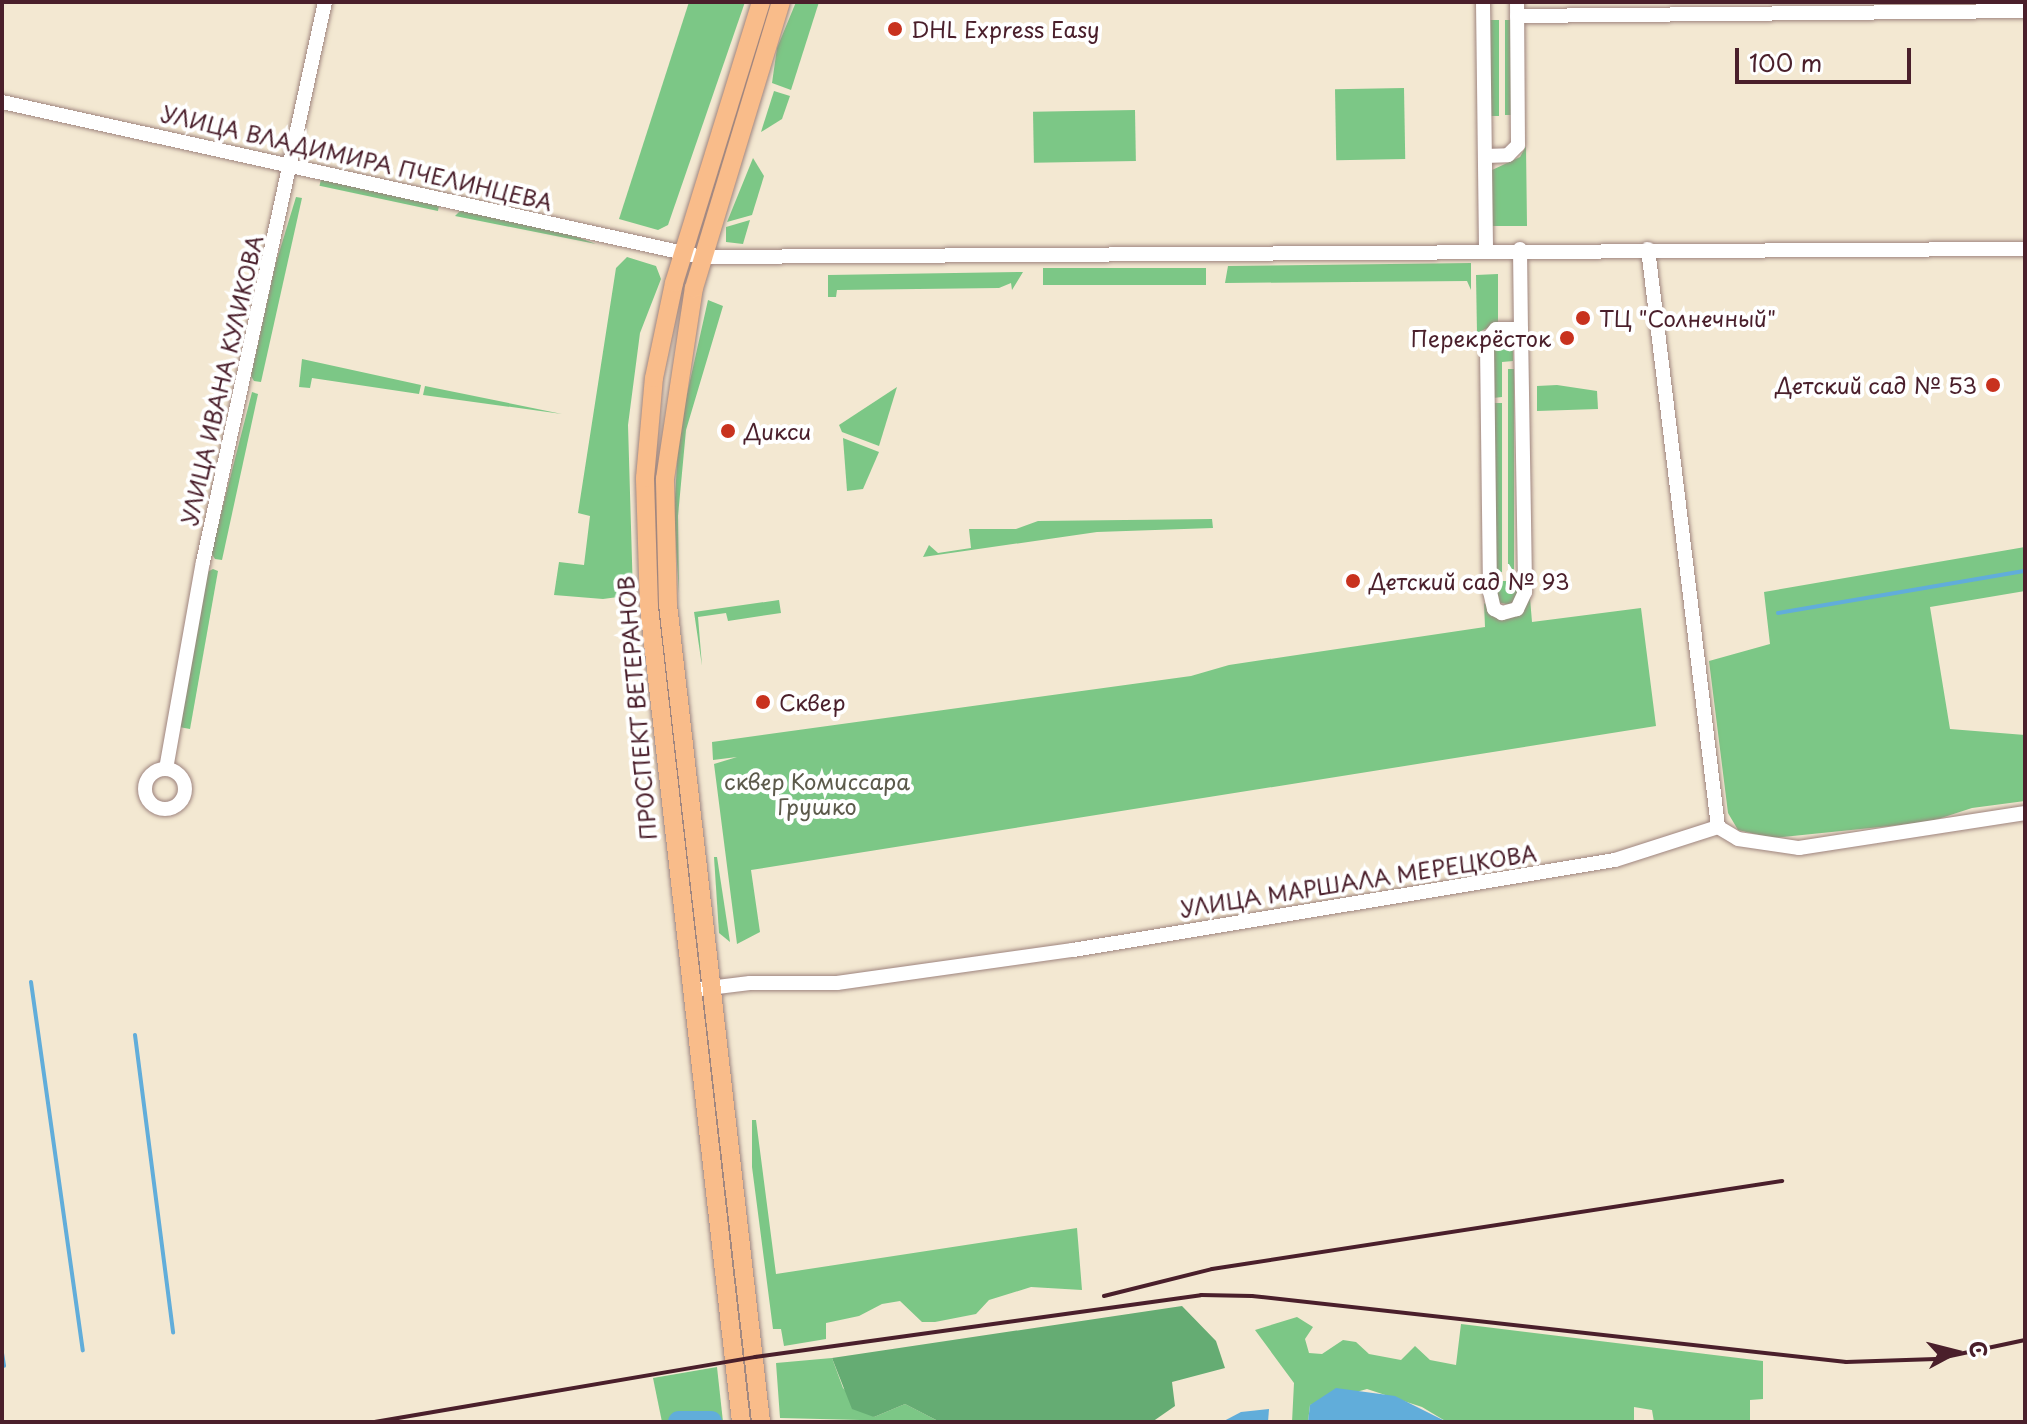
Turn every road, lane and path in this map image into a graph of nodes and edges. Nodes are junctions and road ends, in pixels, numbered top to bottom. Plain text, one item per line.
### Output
1 (325, 2) edge
2 (761, 2) edge
3 (781, 2) edge
4 (1483, 2) edge
5 (1976, 7) edge
6 (1517, 9) edge
7 (2025, 11) edge
8 (2, 102) edge
9 (1485, 156) junction
10 (291, 165) junction
11 (1520, 249) junction
12 (1648, 249) junction
13 (2025, 249) edge
14 (1486, 250) junction
15 (682, 254) junction
16 (702, 257) junction
17 (1521, 329) junction
18 (166, 769) dead end
19 (2025, 813) edge
20 (1718, 827) junction
21 (709, 988) junction
22 (689, 991) junction
23 (741, 1422) edge
24 (761, 1422) edge

1 - 10 street, УЛИЦА ИВАНА КУЛИКОВА
2 - 15 main road, ПРОСПЕКТ ВЕТЕРАНОВ
3 - 16 main road, ПРОСПЕКТ ВЕТЕРАНОВ
4 - 9 street
5 - 6 street
5 - 7 street
6 - 9 street
8 - 10 street, УЛИЦА ВЛАДИМИРА ПЧЕЛИНЦЕВА
9 - 14 street
10 - 15 street, УЛИЦА ВЛАДИМИРА ПЧЕЛИНЦЕВА
10 - 18 street, УЛИЦА ИВАНА КУЛИКОВА
11 - 12 street, УЛИЦА ВЛАДИМИРА ПЧЕЛИНЦЕВА
11 - 14 street, УЛИЦА ВЛАДИМИРА ПЧЕЛИНЦЕВА
11 - 17 street
12 - 13 street, УЛИЦА ВЛАДИМИРА ПЧЕЛИНЦЕВА
12 - 20 street
14 - 16 street, УЛИЦА ВЛАДИМИРА ПЧЕЛИНЦЕВА
15 - 16 street, УЛИЦА ВЛАДИМИРА ПЧЕЛИНЦЕВА
15 - 22 main road, ПРОСПЕКТ ВЕТЕРАНОВ
16 - 21 main road, ПРОСПЕКТ ВЕТЕРАНОВ
17 - 17 street
19 - 20 street
20 - 21 street, УЛИЦА МАРШАЛА МЕРЕЦКОВА
21 - 22 street, УЛИЦА МАРШАЛА МЕРЕЦКОВА
21 - 24 main road, ПРОСПЕКТ ВЕТЕРАНОВ
22 - 23 main road, ПРОСПЕКТ ВЕТЕРАНОВ

